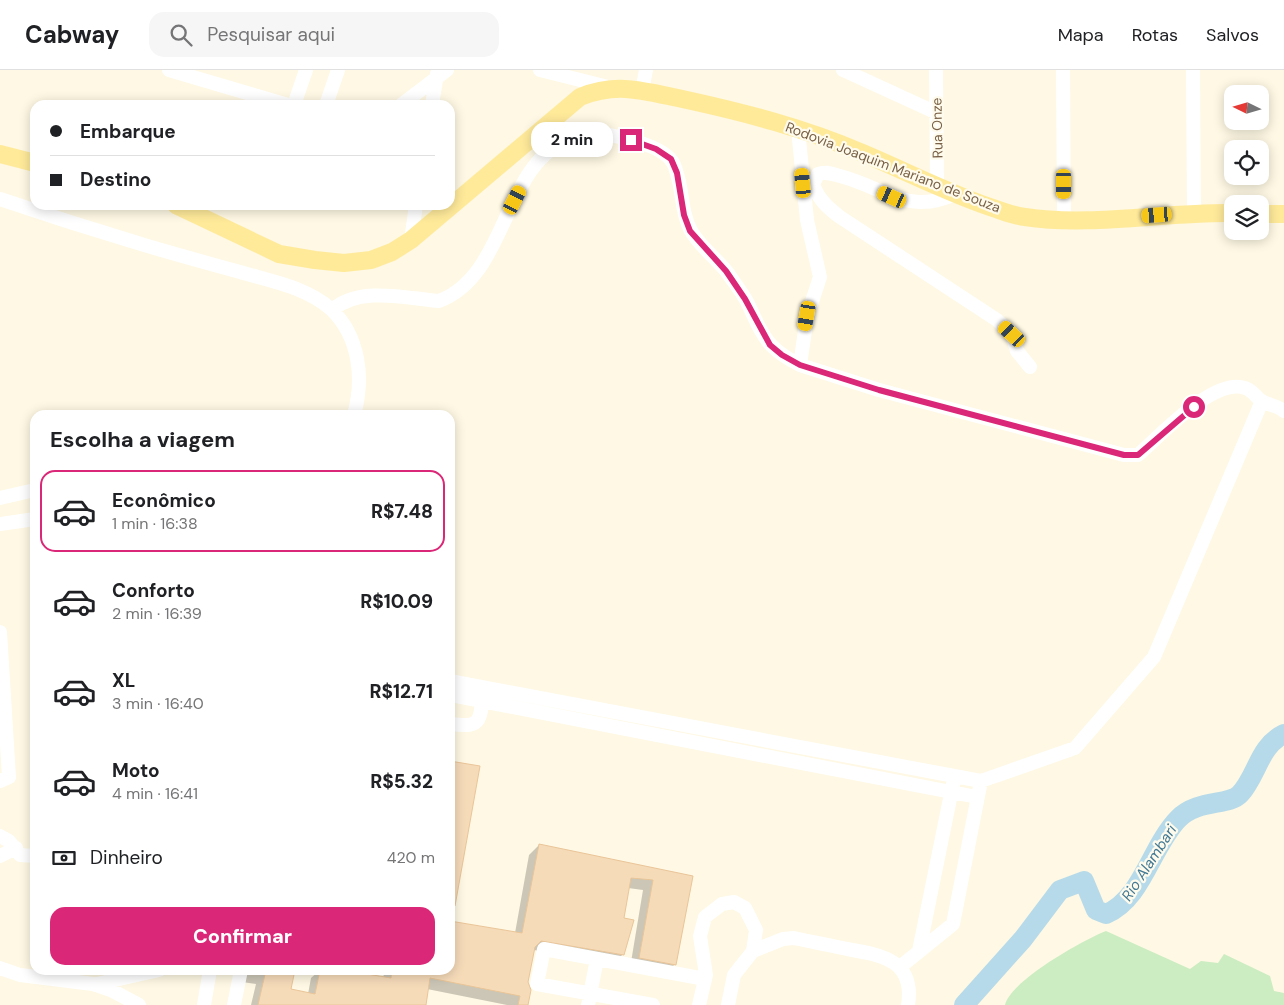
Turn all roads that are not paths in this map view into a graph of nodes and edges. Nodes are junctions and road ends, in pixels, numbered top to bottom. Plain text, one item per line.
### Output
1 (169, 70) edge
2 (306, 70) edge
3 (338, 70) edge
4 (540, 70) edge
5 (646, 70) edge
6 (843, 70) edge
7 (936, 70) edge
8 (1063, 70) edge
9 (1193, 70) edge
10 (440, 72) edge
11 (612, 88) junction
12 (642, 90) junction
13 (271, 100) edge
14 (296, 100) edge
15 (328, 100) edge
16 (407, 100) edge
17 (433, 100) edge
18 (937, 113) junction
19 (798, 129) junction
20 (0, 154) edge
21 (30, 162) edge
22 (937, 186) junction
23 (955, 194) junction
24 (0, 199) edge
25 (455, 202) edge
26 (30, 209) edge
27 (34, 210) edge
28 (187, 210) edge
29 (415, 210) edge
30 (446, 210) edge
31 (1194, 213) junction
32 (1224, 213) edge
33 (1269, 214) edge
34 (1284, 214) edge
35 (1064, 221) junction
36 (410, 240) junction
37 (332, 310) junction
38 (800, 365) junction
39 (1030, 367) dead end
40 (1262, 401) junction
41 (355, 410) edge
42 (1284, 411) edge
43 (30, 491) edge
44 (0, 498) edge
45 (30, 520) edge
46 (0, 524) edge
47 (0, 632) edge
48 (455, 683) edge
49 (483, 694) junction
50 (455, 695) edge
51 (455, 725) edge
52 (863, 759) junction
53 (862, 774) junction
54 (954, 776) junction
55 (0, 781) edge
56 (981, 781) junction
57 (951, 791) junction
58 (977, 797) junction
59 (0, 836) edge
60 (16, 848) junction
61 (0, 856) edge
62 (30, 856) edge
63 (753, 951) junction
64 (919, 951) junction
65 (597, 959) junction
66 (900, 967) junction
67 (0, 968) edge
68 (135, 975) edge
69 (209, 975) edge
70 (240, 975) edge
71 (705, 979) junction
72 (93, 984) junction
73 (589, 999) edge
74 (139, 1005) edge
75 (204, 1005) edge
76 (234, 1005) edge
77 (653, 1005) edge
78 (699, 1005) edge
79 (728, 1005) edge
80 (908, 1005) edge

1 - 13 street
2 - 14 street
3 - 15 street
4 - 11 street
5 - 12 street
6 - 18 street
7 - 18 street, Rua Onze
8 - 35 street
9 - 31 street
10 - 16 street
10 - 17 street
11 - 12 main road, Rodovia Joaquim Mariano de Souza
11 - 25 main road, Rodovia Joaquim Mariano de Souza
12 - 19 main road, Rodovia Joaquim Mariano de Souza
18 - 22 street, Rua Onze
19 - 22 main road, Rodovia Joaquim Mariano de Souza
19 - 38 street
20 - 21 main road
22 - 23 main road, Rodovia Joaquim Mariano de Souza
23 - 35 main road, Rodovia Joaquim Mariano de Souza
23 - 39 street
24 - 26 street
27 - 37 street
28 - 36 main road, Rodovia Joaquim Mariano de Souza
29 - 36 street
30 - 36 main road, Rodovia Joaquim Mariano de Souza
31 - 32 main road, Rodovia Joaquim Mariano de Souza
31 - 35 main road, Rodovia Joaquim Mariano de Souza
33 - 34 main road
37 - 38 street
37 - 41 street
38 - 40 street
40 - 42 street
40 - 56 street
43 - 44 street
45 - 46 street
47 - 55 street
48 - 49 street
49 - 50 street
49 - 51 street
49 - 52 street
49 - 53 street
52 - 53 street
52 - 54 street
53 - 57 street
54 - 56 street
54 - 57 street
56 - 58 street
57 - 58 street
57 - 64 street
58 - 64 street
59 - 60 street
60 - 61 street
60 - 62 street
63 - 66 street
63 - 71 street
63 - 79 street
64 - 66 street
65 - 71 street
65 - 73 street
65 - 73 street
66 - 80 street
67 - 72 street
68 - 72 street
69 - 75 street
70 - 76 street
71 - 78 street
72 - 74 street
73 - 77 street

